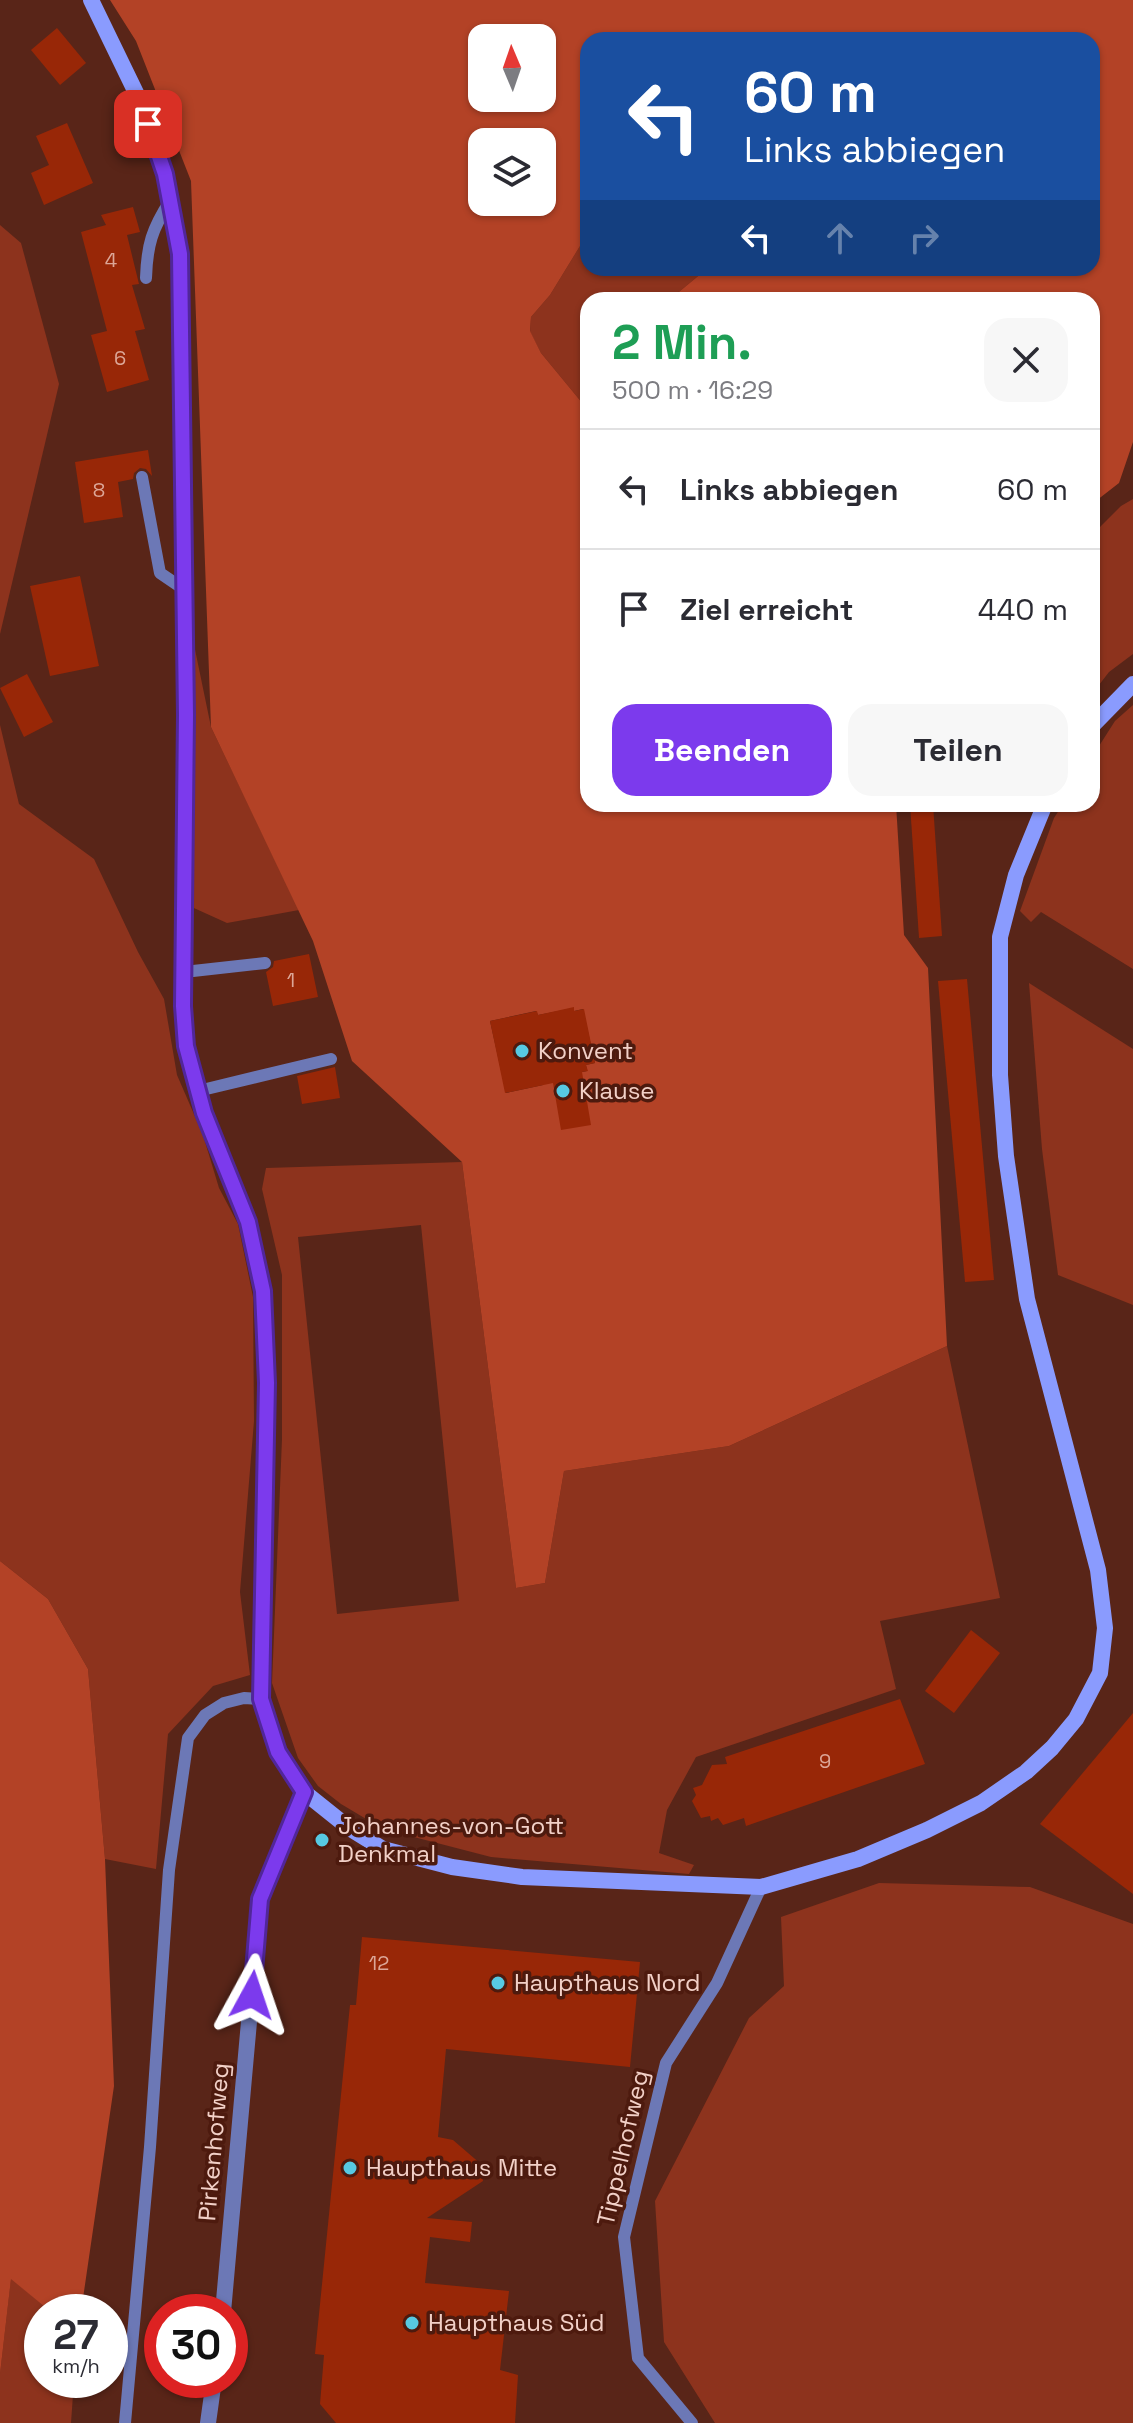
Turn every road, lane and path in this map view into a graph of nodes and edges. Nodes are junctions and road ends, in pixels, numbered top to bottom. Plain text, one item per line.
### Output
1 (91, 0) edge
2 (170, 201) junction
3 (146, 278) dead end
4 (142, 477) dead end
5 (185, 590) junction
6 (1133, 684) edge
7 (1100, 718) edge
8 (1042, 812) edge
9 (265, 963) dead end
10 (184, 972) junction
11 (331, 1059) dead end
12 (198, 1091) junction
13 (261, 1699) junction
14 (304, 1792) junction
15 (761, 1887) junction
16 (225, 2294) edge
17 (211, 2398) edge
18 (125, 2423) edge
19 (208, 2423) edge
20 (692, 2423) edge

1 - 2 street
2 - 3 lane
2 - 5 street
4 - 5 lane
5 - 10 street
6 - 7 street
8 - 15 street
9 - 10 lane
10 - 12 street
11 - 12 lane
12 - 13 street
13 - 14 street
13 - 18 lane
14 - 15 street
14 - 16 street, Pirkenhofweg
15 - 20 lane, Tippelhofweg
17 - 19 street

